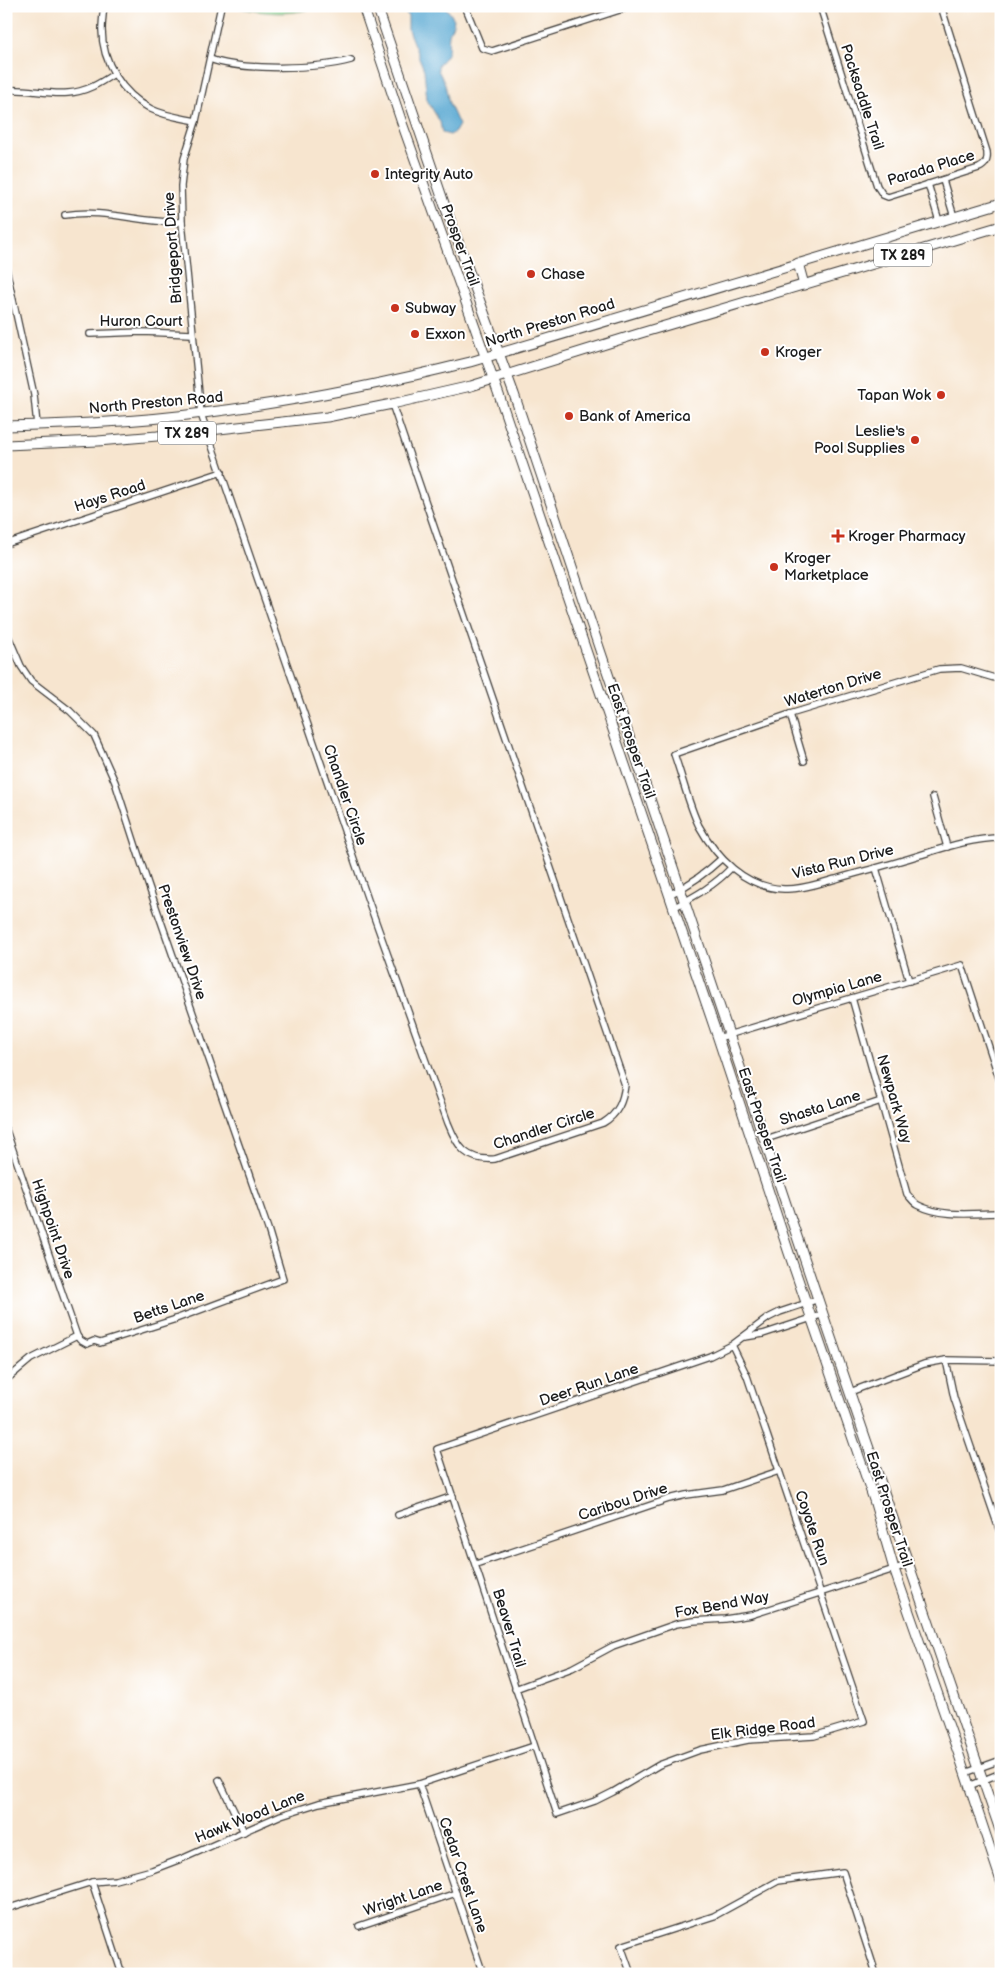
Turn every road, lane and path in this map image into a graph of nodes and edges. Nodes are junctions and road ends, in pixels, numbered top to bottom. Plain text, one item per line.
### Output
1 (104, 6) edge
2 (221, 6) edge
3 (363, 6) edge
4 (377, 6) edge
5 (465, 6) edge
6 (632, 6) edge
7 (820, 6) edge
8 (940, 6) edge
9 (210, 59) junction
10 (351, 60) dead end
11 (114, 74) junction
12 (6, 90) edge
13 (415, 119) junction
14 (196, 121) junction
15 (402, 123) junction
16 (943, 180) junction
17 (928, 184) junction
18 (883, 195) joint
19 (1001, 203) edge
20 (65, 215) dead end
21 (954, 217) junction
22 (939, 221) junction
23 (182, 222) junction
24 (1001, 226) edge
25 (798, 263) junction
26 (6, 268) edge
27 (804, 285) junction
28 (90, 334) dead end
29 (192, 334) junction
30 (499, 352) junction
31 (485, 357) junction
32 (507, 374) junction
33 (493, 378) junction
34 (392, 404) junction
35 (201, 414) junction
36 (37, 425) junction
37 (6, 426) edge
38 (208, 430) junction
39 (6, 445) edge
40 (222, 472) junction
41 (6, 544) edge
42 (574, 571) junction
43 (559, 576) junction
44 (6, 631) edge
45 (1001, 680) edge
46 (790, 714) junction
47 (674, 754) joint
48 (804, 761) dead end
49 (933, 797) dead end
50 (1001, 838) edge
51 (947, 847) junction
52 (721, 859) junction
53 (732, 868) junction
54 (876, 868) junction
55 (681, 889) junction
56 (669, 895) junction
57 (686, 901) junction
58 (673, 908) junction
59 (909, 981) junction
60 (852, 998) junction
61 (731, 1034) junction
62 (718, 1038) junction
63 (1001, 1084) edge
64 (881, 1101) junction
65 (6, 1130) edge
66 (766, 1139) junction
67 (1001, 1213) edge
68 (272, 1284) joint
69 (819, 1299) junction
70 (806, 1303) junction
71 (824, 1314) junction
72 (811, 1318) junction
73 (77, 1336) junction
74 (745, 1337) junction
75 (732, 1345) junction
76 (946, 1360) junction
77 (1001, 1361) edge
78 (6, 1380) edge
79 (850, 1392) junction
80 (437, 1449) joint
81 (779, 1471) junction
82 (453, 1496) junction
83 (398, 1515) dead end
84 (1001, 1535) edge
85 (476, 1564) junction
86 (910, 1564) junction
87 (894, 1569) junction
88 (821, 1593) junction
89 (514, 1689) junction
90 (864, 1721) joint
91 (534, 1746) junction
92 (1001, 1760) edge
93 (979, 1768) junction
94 (965, 1773) junction
95 (1001, 1773) edge
96 (219, 1780) dead end
97 (984, 1780) junction
98 (419, 1784) junction
99 (969, 1786) junction
100 (557, 1814) joint
101 (244, 1832) junction
102 (1001, 1833) edge
103 (1001, 1880) edge
104 (92, 1882) junction
105 (456, 1893) junction
106 (6, 1909) edge
107 (359, 1926) dead end
108 (122, 1974) edge
109 (484, 1974) edge
110 (631, 1974) edge
111 (876, 1974) edge

1 - 11 street
2 - 9 street, Bridgeport Drive
3 - 15 main road, Prosper Trail
4 - 13 main road, Prosper Trail
5 - 6 street
7 - 18 street, Packsaddle Trail
8 - 16 street, Parada Place
9 - 10 street
9 - 14 street, Bridgeport Drive
11 - 12 street
11 - 14 street
13 - 15 main road
13 - 30 main road, Prosper Trail
14 - 23 street, Bridgeport Drive
15 - 31 main road, Prosper Trail
16 - 17 street, Parada Place
16 - 21 street
17 - 18 street, Parada Place
17 - 22 street
19 - 21 main road, North Preston Road / TX 289
20 - 23 street
21 - 22 main road, North Preston Road / TX 289
22 - 25 main road, North Preston Road / TX 289
23 - 29 street, Bridgeport Drive
24 - 27 main road, North Preston Road / TX 289
25 - 27 main road
25 - 30 main road, North Preston Road / TX 289
26 - 36 street
27 - 32 main road, North Preston Road / TX 289
28 - 29 street, Huron Court
29 - 35 street, Bridgeport Drive
30 - 31 main road, North Preston Road / TX 289
30 - 32 main road, Prosper Trail
31 - 33 main road, Prosper Trail
31 - 35 main road, North Preston Road / TX 289
32 - 33 main road, North Preston Road / TX 289
32 - 42 main road, East Prosper Trail
33 - 34 main road, North Preston Road / TX 289
33 - 43 main road, East Prosper Trail
34 - 38 main road, North Preston Road / TX 289
34 - 40 street, Chandler Circle
35 - 36 main road, North Preston Road / TX 289
35 - 38 street, Bridgeport Drive
36 - 37 main road, North Preston Road / TX 289
38 - 39 main road, North Preston Road / TX 289
38 - 40 street, Chandler Circle
40 - 41 street, Hays Road
42 - 43 main road
42 - 55 main road, East Prosper Trail
43 - 56 main road, East Prosper Trail
44 - 68 street, Prestonview Drive
45 - 46 street, Waterton Drive
46 - 47 street, Waterton Drive
46 - 48 street
47 - 52 street, Vista Run Drive
49 - 51 street
50 - 51 street, Vista Run Drive
51 - 54 street, Vista Run Drive
52 - 53 street, Vista Run Drive
52 - 55 street
53 - 54 street, Vista Run Drive
53 - 57 street
54 - 59 street
55 - 56 street
55 - 57 main road, East Prosper Trail
56 - 58 main road, East Prosper Trail
57 - 58 street
57 - 61 main road, East Prosper Trail
58 - 62 main road, East Prosper Trail
59 - 60 street, Olympia Lane
59 - 63 street, Olympia Lane
60 - 61 street, Olympia Lane
60 - 64 street, Newpark Way
61 - 62 street, Olympia Lane
61 - 66 main road, East Prosper Trail
62 - 70 main road, East Prosper Trail
64 - 66 street, Shasta Lane
64 - 67 street, Newpark Way
65 - 73 street, Highpoint Drive
66 - 69 main road, East Prosper Trail
68 - 73 street, Betts Lane
69 - 70 street, Deer Run Lane
69 - 71 main road, East Prosper Trail
70 - 72 main road, East Prosper Trail
70 - 74 street, Deer Run Lane
71 - 72 street, Deer Run Lane
71 - 79 main road, East Prosper Trail
72 - 74 street, Deer Run Lane
72 - 87 main road, East Prosper Trail
73 - 78 street
74 - 75 street, Deer Run Lane
75 - 80 street, Deer Run Lane
75 - 81 street, Coyote Run
76 - 77 street
76 - 79 street
76 - 84 street
79 - 86 main road, East Prosper Trail
80 - 82 street, Beaver Trail
81 - 85 street, Caribou Drive
81 - 88 street, Coyote Run
82 - 83 street
82 - 85 street, Beaver Trail
85 - 89 street, Beaver Trail
86 - 87 street, Fox Bend Way
86 - 93 main road, East Prosper Trail
87 - 88 street, Fox Bend Way
87 - 94 main road, East Prosper Trail
88 - 89 street, Fox Bend Way
88 - 90 street, Coyote Run
89 - 91 street, Beaver Trail
90 - 100 street, Elk Ridge Road
91 - 98 street, Hawk Wood Lane
91 - 100 street, Beaver Trail
92 - 93 street
93 - 94 street
93 - 97 main road, East Prosper Trail
94 - 99 main road, East Prosper Trail
95 - 97 street
96 - 101 street
97 - 99 street
97 - 102 main road, East Prosper Trail
98 - 101 street, Hawk Wood Lane
98 - 105 street, Cedar Crest Lane
99 - 103 main road, East Prosper Trail
101 - 104 street, Hawk Wood Lane
104 - 106 street, Hawk Wood Lane
104 - 108 street
105 - 107 street, Wright Lane
105 - 109 street, Cedar Crest Lane
110 - 111 street

